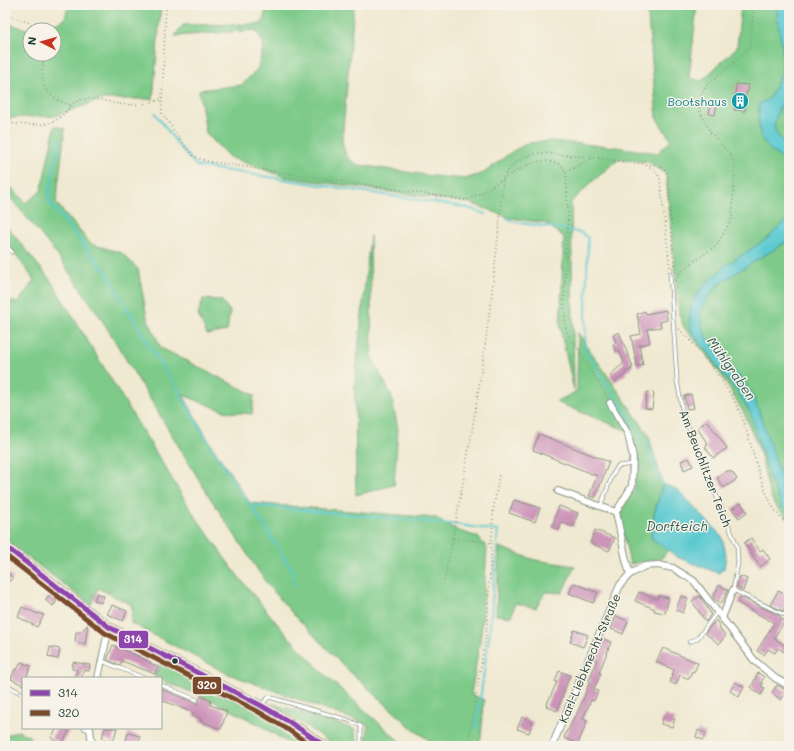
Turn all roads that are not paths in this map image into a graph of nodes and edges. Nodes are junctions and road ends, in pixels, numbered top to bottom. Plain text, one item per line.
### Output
1 (5, 244) edge
2 (12, 252) dead end
3 (670, 273) road end
4 (610, 403) road end
5 (633, 464) junction
6 (558, 491) dead end
7 (600, 507) junction
8 (616, 512) junction
9 (5, 546) edge
10 (630, 574) junction
11 (733, 590) junction
12 (717, 612) junction
13 (789, 617) edge
14 (722, 618) junction
15 (109, 627) junction
16 (689, 642) dead end
17 (102, 661) junction
18 (98, 677) edge
19 (142, 677) edge
20 (5, 684) edge
21 (162, 685) edge
22 (789, 686) edge
23 (22, 693) edge
24 (197, 700) dead end
25 (260, 705) junction
26 (88, 729) edge
27 (92, 746) edge
28 (325, 746) edge
29 (360, 746) edge
30 (552, 746) edge

1 - 2 lane
3 - 11 lane, Am Beuchlitzer Teich
4 - 5 street
5 - 7 lane
5 - 8 street
6 - 7 street
7 - 8 street
8 - 10 street
9 - 15 main road
10 - 12 street, Karl-Liebknecht-Straße
10 - 30 street, Karl-Liebknecht-Straße
11 - 13 lane
11 - 14 street, Am Beuchlitzer Teich
12 - 14 street, Karl-Liebknecht-Straße
12 - 16 lane
14 - 22 street, Karl-Liebknecht-Straße
15 - 17 street
15 - 25 main road
17 - 18 street
17 - 19 lane
20 - 23 lane
21 - 24 lane
25 - 28 main road
25 - 29 lane
26 - 27 street

